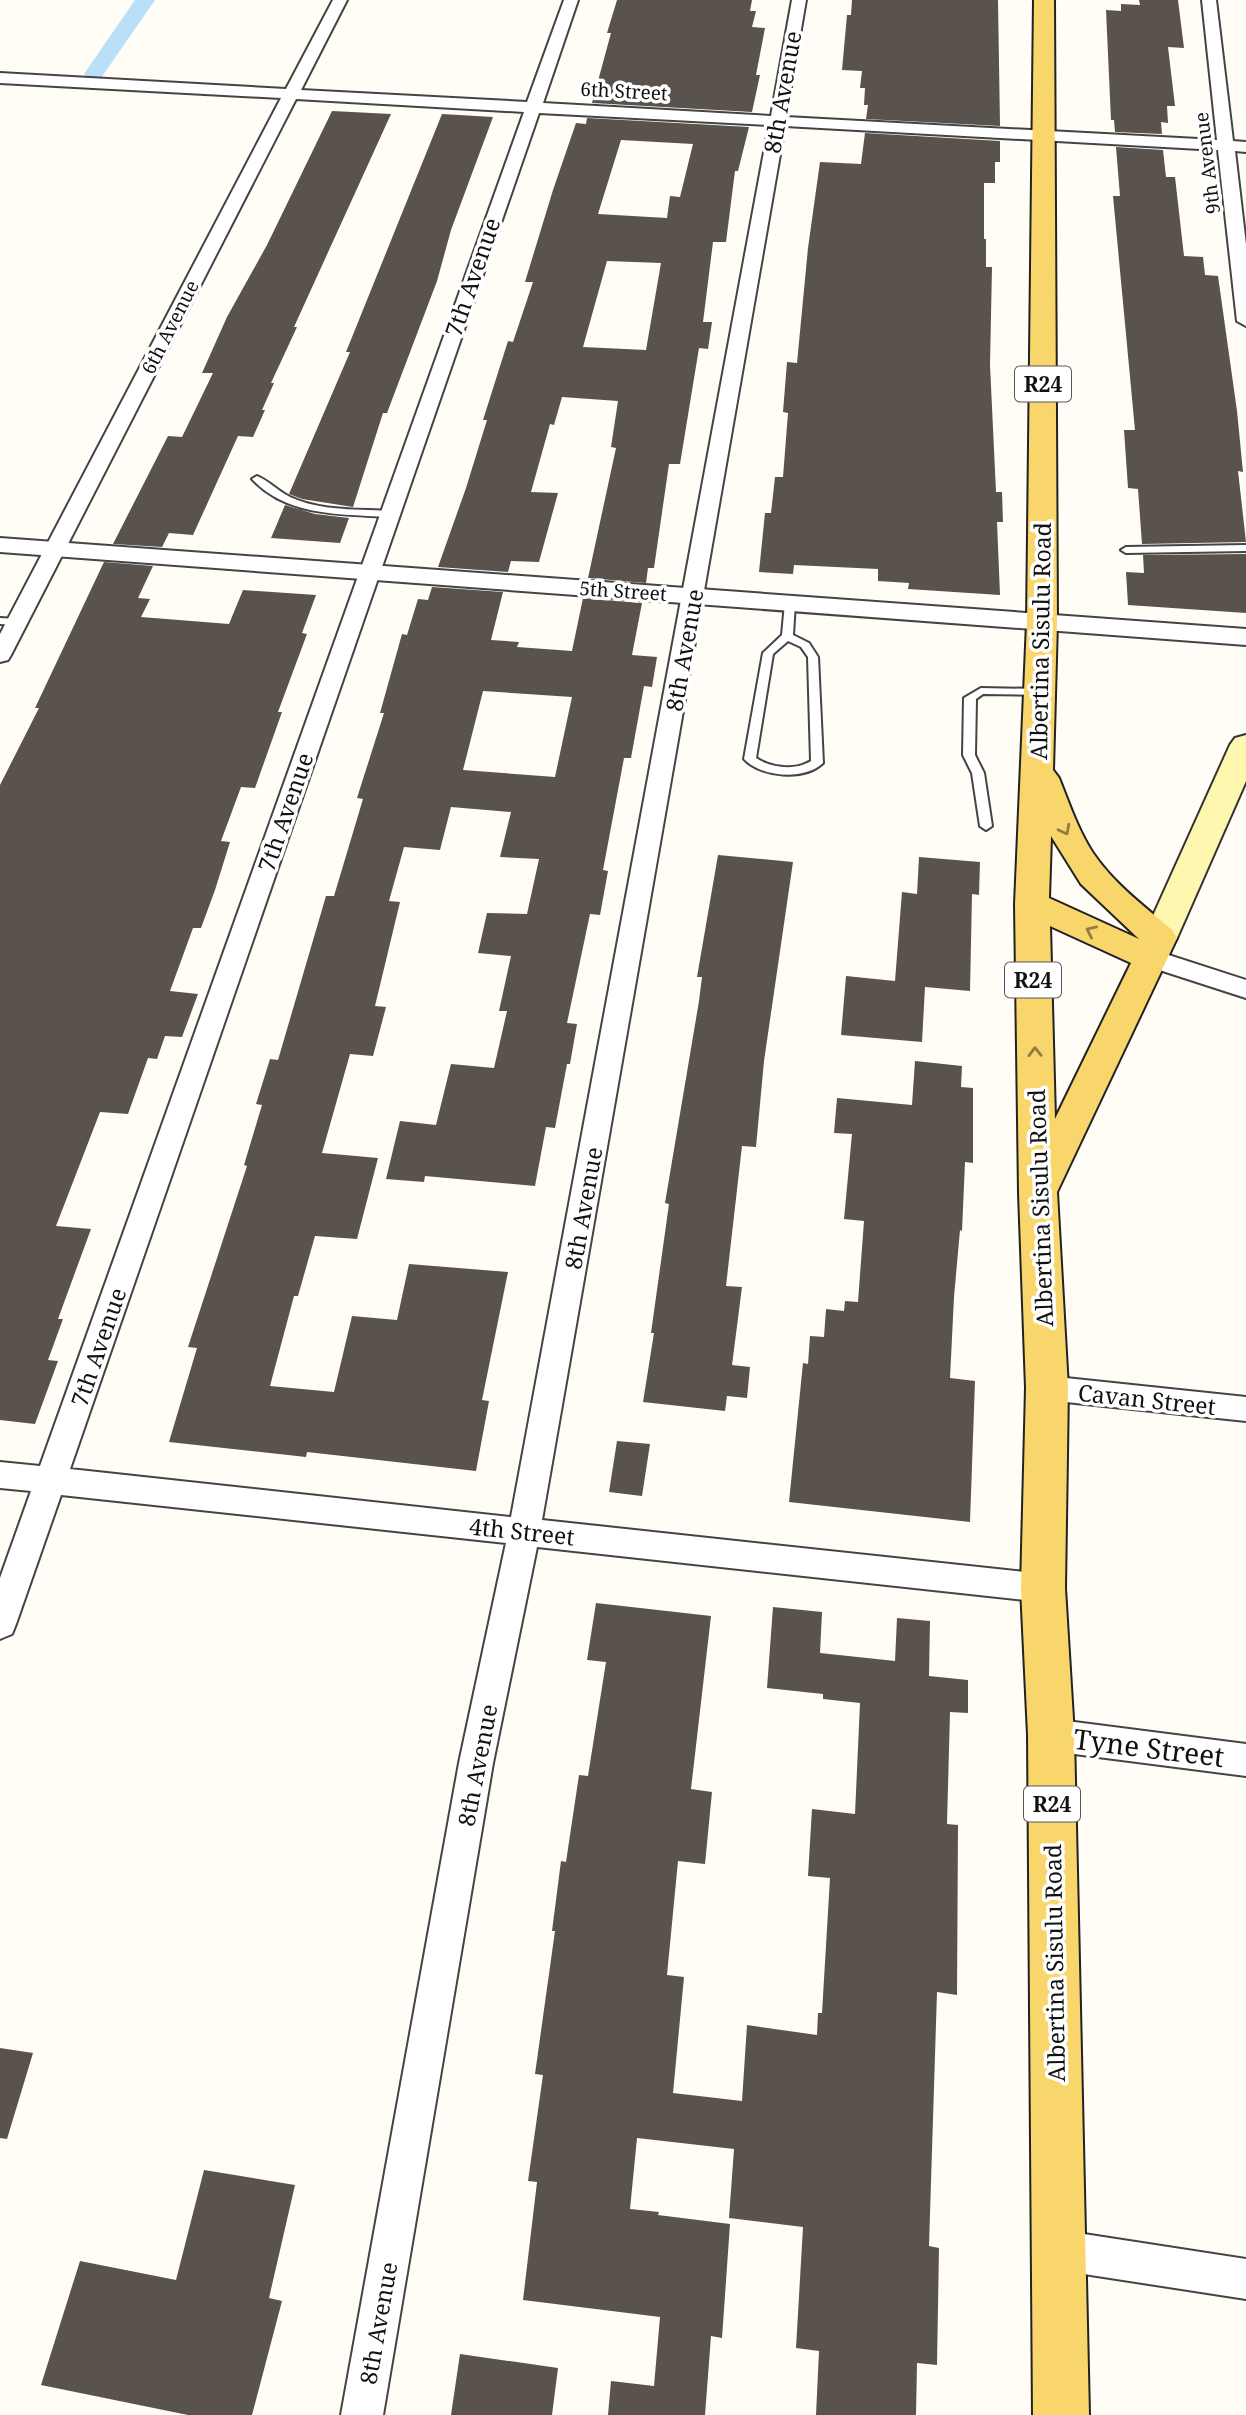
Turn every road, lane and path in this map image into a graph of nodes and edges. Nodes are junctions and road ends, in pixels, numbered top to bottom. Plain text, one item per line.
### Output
1 (340, 0) edge
2 (571, 0) edge
3 (799, 0) edge
4 (1044, 0) edge
5 (1209, 0) edge
6 (0, 78) edge
7 (292, 94) junction
8 (532, 107) junction
9 (776, 121) junction
10 (1045, 135) junction
11 (1227, 146) junction
12 (1246, 147) edge
13 (1246, 321) edge
14 (257, 479) dead end
15 (389, 514) junction
16 (0, 545) edge
17 (1246, 548) edge
18 (56, 549) junction
19 (1126, 550) dead end
20 (368, 572) junction
21 (694, 596) junction
22 (790, 604) junction
23 (9, 621) edge
24 (1042, 622) junction
25 (787, 636) junction
26 (1246, 637) edge
27 (0, 655) edge
28 (1040, 692) junction
29 (1245, 752) edge
30 (1038, 767) junction
31 (986, 827) dead end
32 (1032, 904) junction
33 (1155, 948) junction
34 (1246, 989) edge
35 (1038, 1193) junction
36 (1047, 1388) junction
37 (1246, 1409) edge
38 (0, 1475) edge
39 (51, 1481) junction
40 (524, 1532) junction
41 (1043, 1588) junction
42 (0, 1624) edge
43 (1051, 1735) junction
44 (1246, 1760) edge
45 (1058, 2250) junction
46 (1246, 2279) edge
47 (362, 2415) edge
48 (1061, 2415) edge

1 - 7 street, 6th Avenue
2 - 8 street, 7th Avenue
3 - 9 street, 8th Avenue
4 - 10 main road, Albertina Sisulu Road / R24
5 - 11 street, 9th Avenue
6 - 7 street, 6th Street
7 - 8 street, 6th Street
7 - 18 street, 6th Avenue
8 - 9 street, 6th Street
8 - 15 street, 7th Avenue
9 - 10 street, 6th Street
9 - 21 street, 8th Avenue
10 - 11 street, 6th Street
10 - 24 main road, Albertina Sisulu Road / R24
11 - 12 street, 6th Street
11 - 13 street, 9th Avenue
14 - 15 lane
15 - 20 street, 7th Avenue
16 - 18 street, 5th Street
17 - 19 lane
18 - 20 street, 5th Street
18 - 23 street, 6th Avenue
20 - 21 street, 5th Street
20 - 39 street, 7th Avenue
21 - 22 street, 5th Street
21 - 40 street, 8th Avenue
22 - 24 street, 5th Street
22 - 25 lane
23 - 27 street, 6th Avenue
24 - 26 street, 5th Street
24 - 28 main road, Albertina Sisulu Road / R24
25 - 25 lane
28 - 30 main road, Albertina Sisulu Road / R24
28 - 31 lane
29 - 33 main road
30 - 32 main road, Albertina Sisulu Road / R24
30 -> 33 main road, R24
33 -> 32 main road
35 -> 32 main road, Albertina Sisulu Road / R24
33 - 34 street
33 - 35 main road, R24
35 - 36 main road, Albertina Sisulu Road / R24
36 - 37 street, Cavan Street
36 - 41 main road, Albertina Sisulu Road / R24
38 - 39 street, 4th Street
39 - 40 street, 4th Street
39 - 42 street, 7th Avenue
40 - 41 street, 4th Street
40 - 47 street, 8th Avenue
41 - 43 main road, Albertina Sisulu Road / R24
43 - 44 street, Tyne Street
43 - 45 main road, Albertina Sisulu Road / R24
45 - 46 street
45 - 48 main road, Albertina Sisulu Road / R24

